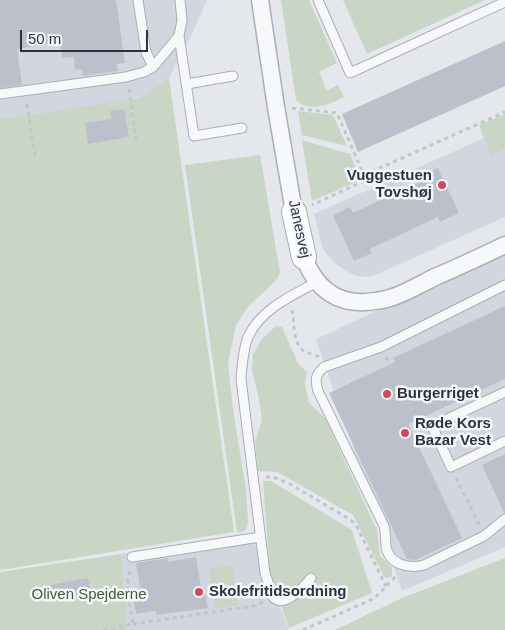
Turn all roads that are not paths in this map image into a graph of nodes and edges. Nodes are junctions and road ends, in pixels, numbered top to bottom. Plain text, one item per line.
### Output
1 (138, 0) edge
2 (180, 0) edge
3 (260, 0) edge
4 (318, 0) edge
5 (505, 2) edge
6 (179, 36) junction
7 (153, 67) junction
8 (233, 76) dead end
9 (186, 84) junction
10 (0, 94) edge
11 (242, 128) dead end
12 (294, 212) joint
13 (505, 245) edge
14 (304, 257) joint
15 (317, 282) junction
16 (505, 285) edge
17 (505, 392) edge
18 (505, 441) edge
19 (505, 519) edge
20 (260, 537) junction
21 (132, 557) road end
22 (312, 578) dead end

1 - 7 lane
2 - 6 lane
3 - 12 street, Janesvej
4 - 5 lane
6 - 7 lane
6 - 9 lane
7 - 10 lane
8 - 9 lane
9 - 11 lane
12 - 14 street, Janesvej
13 - 15 street, Janesvej
14 - 15 street, Janesvej
15 - 20 lane
16 - 19 lane
17 - 18 lane
20 - 21 lane
20 - 22 lane

